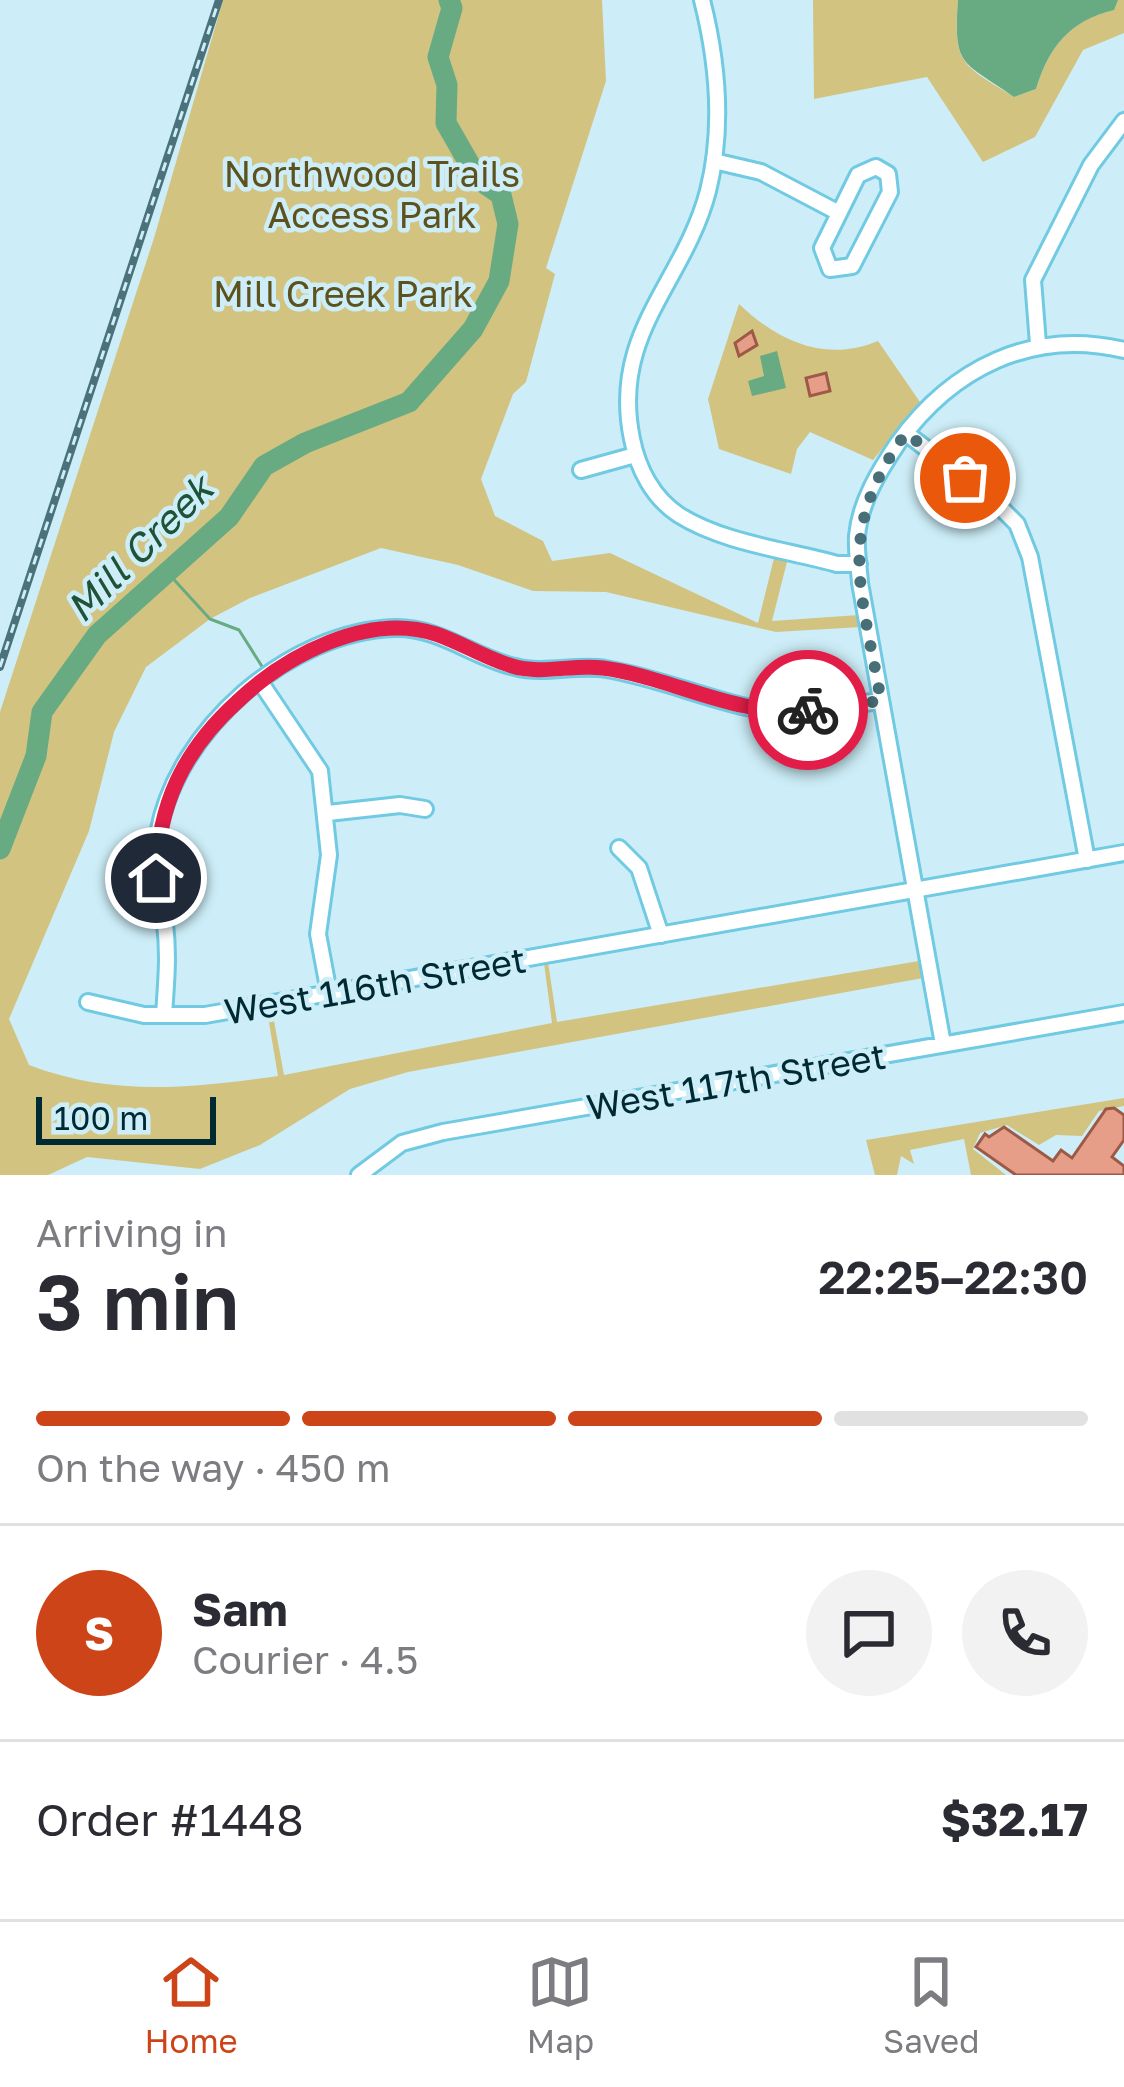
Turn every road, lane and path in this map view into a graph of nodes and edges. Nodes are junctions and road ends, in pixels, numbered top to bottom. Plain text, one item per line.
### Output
1 (702, 0) edge
2 (1124, 121) edge
3 (714, 161) junction
4 (839, 213) junction
5 (1038, 344) junction
6 (1124, 350) edge
7 (906, 433) junction
8 (635, 455) junction
9 (581, 470) dead end
10 (859, 564) junction
11 (261, 683) junction
12 (881, 701) junction
13 (425, 808) dead end
14 (328, 814) junction
15 (619, 848) dead end
16 (1124, 853) edge
17 (1088, 860) junction
18 (917, 890) junction
19 (661, 934) junction
20 (329, 993) junction
21 (88, 1001) dead end
22 (1124, 1012) edge
23 (164, 1015) junction
24 (944, 1044) junction
25 (359, 1175) edge

1 - 3 street
2 - 5 street
3 - 4 street
3 - 8 street
4 - 4 street
5 - 6 street
5 - 7 street
7 - 10 street
7 - 17 street
8 - 9 street
8 - 10 street
10 - 12 street
11 - 12 street
11 - 14 street
11 - 23 street
12 - 18 street
13 - 14 street
14 - 20 street
15 - 19 street
16 - 17 street, West 116th Street
17 - 18 street, West 116th Street
18 - 19 street, West 116th Street
18 - 24 street
19 - 20 street, West 116th Street
20 - 23 street, West 116th Street
21 - 23 street, West 116th Street
22 - 24 street, West 117th Street
24 - 25 street, West 117th Street

